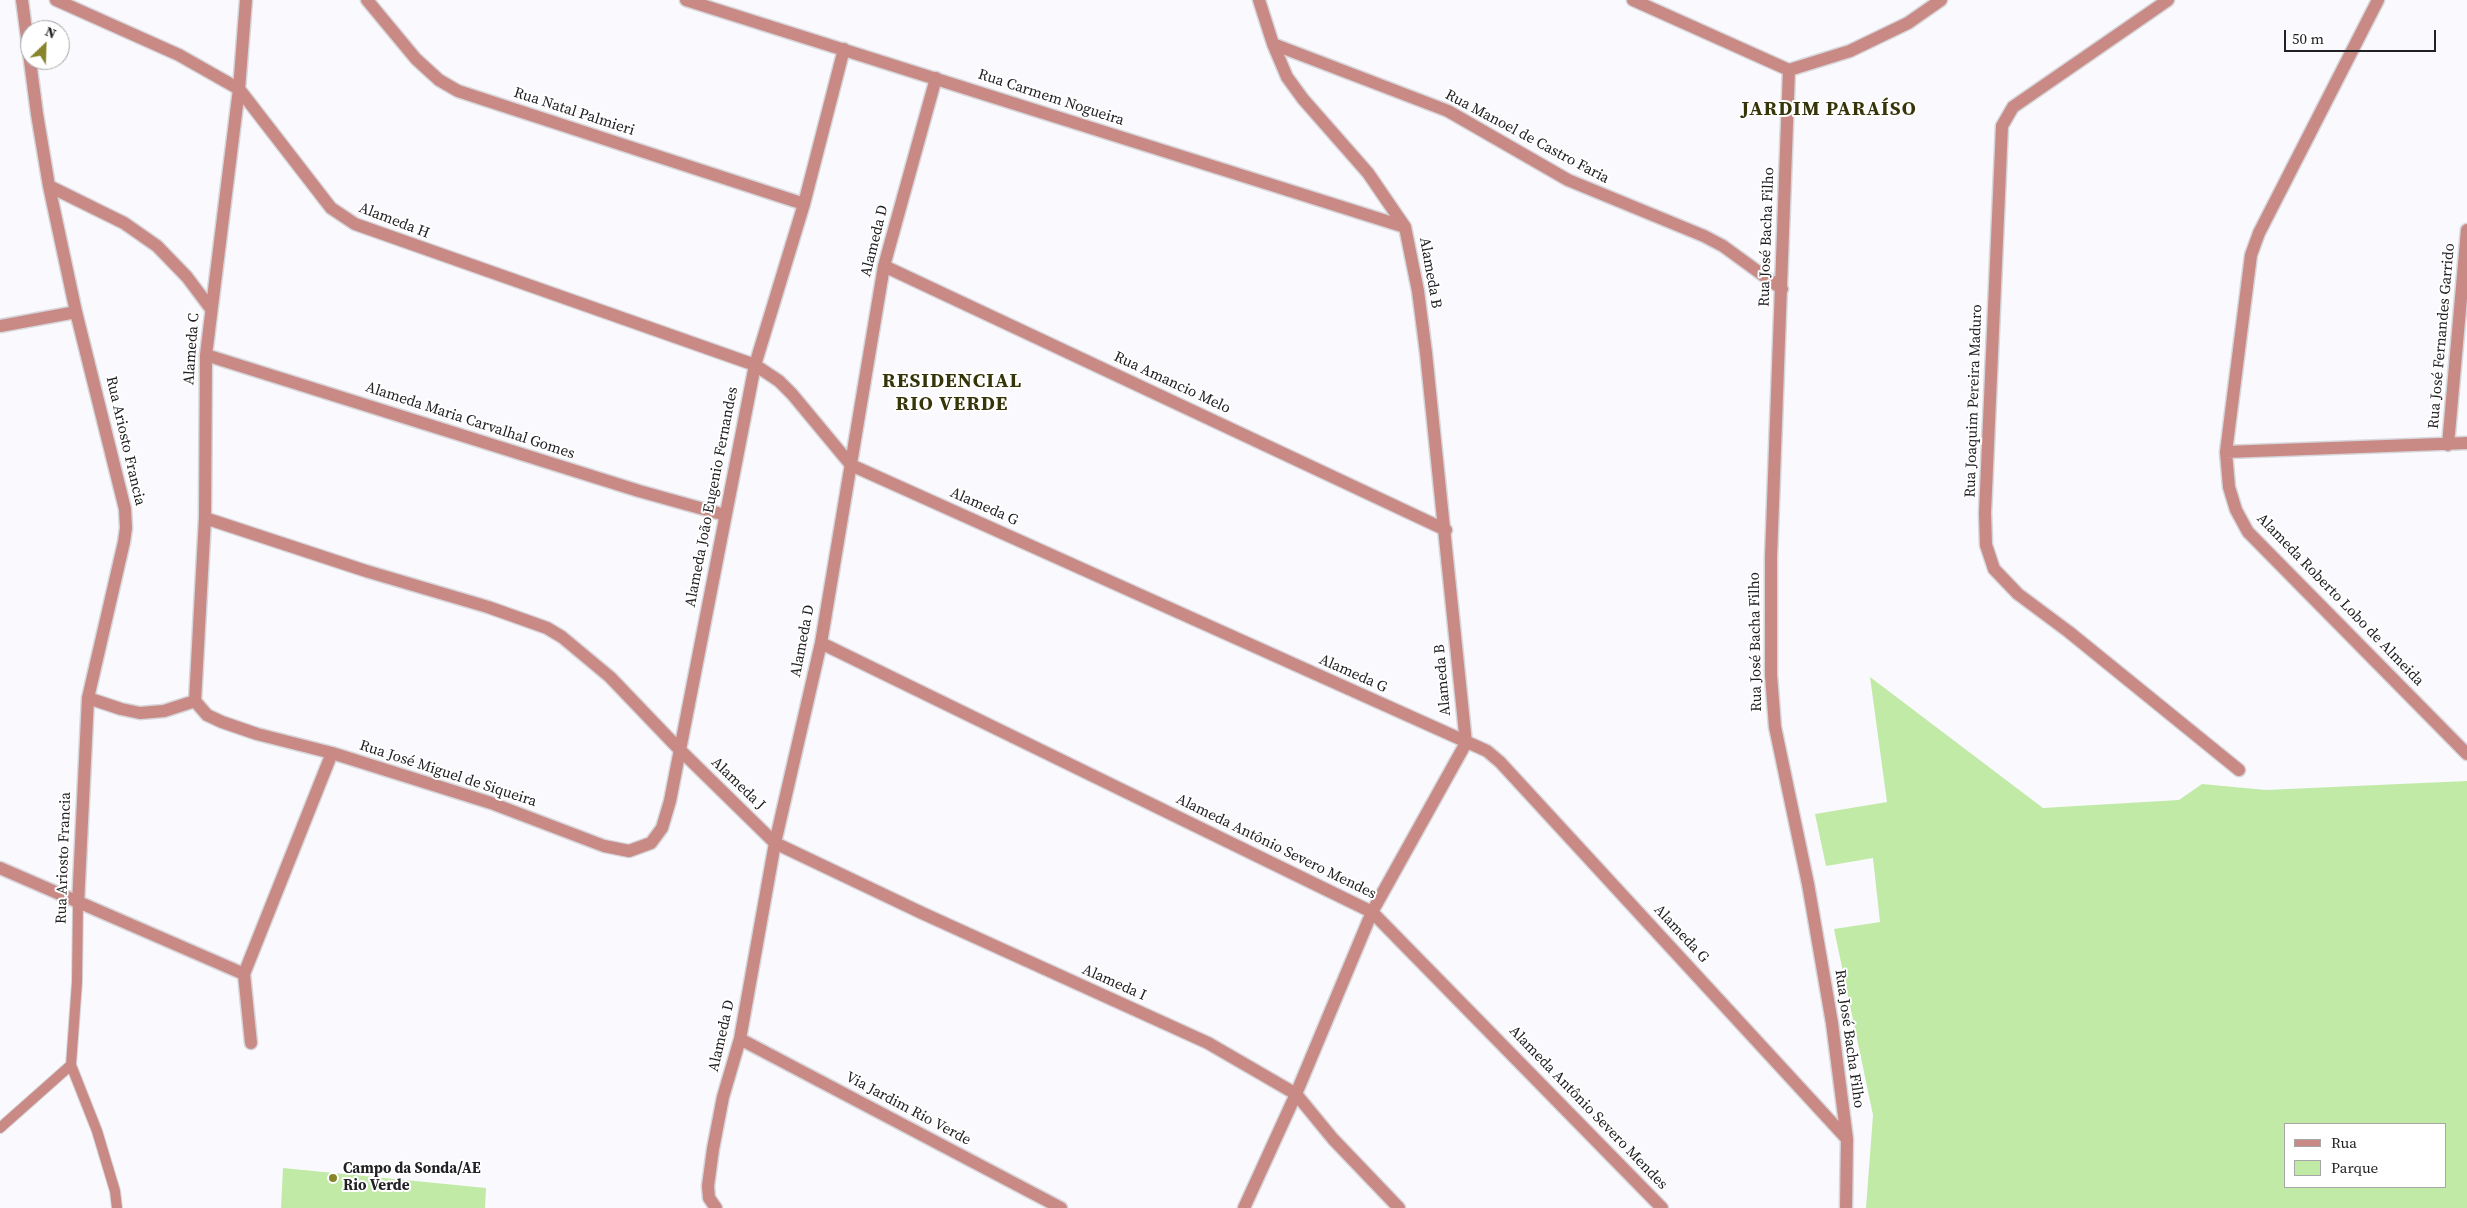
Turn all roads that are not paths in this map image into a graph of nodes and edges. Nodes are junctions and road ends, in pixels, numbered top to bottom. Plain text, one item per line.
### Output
1 (22, 0) edge
2 (56, 0) edge
3 (246, 0) edge
4 (367, 0) edge
5 (686, 0) edge
6 (1258, 0) edge
7 (1633, 0) edge
8 (1941, 0) edge
9 (2168, 0) edge
10 (2378, 0) edge
11 (1273, 44) junction
12 (844, 49) junction
13 (1789, 70) junction
14 (936, 78) junction
15 (238, 89) junction
16 (49, 186) junction
17 (804, 204) junction
18 (1405, 227) junction
19 (2467, 230) edge
20 (884, 266) junction
21 (1782, 290) junction
22 (211, 309) junction
23 (76, 312) junction
24 (0, 326) edge
25 (206, 355) junction
26 (755, 365) junction
27 (2467, 444) edge
28 (2448, 445) junction
29 (2226, 452) junction
30 (851, 465) junction
31 (725, 515) junction
32 (204, 518) junction
33 (1446, 530) junction
34 (821, 643) junction
35 (88, 698) junction
36 (195, 702) junction
37 (1466, 742) junction
38 (679, 749) junction
39 (332, 753) junction
40 (2467, 754) edge
41 (2239, 770) dead end
42 (670, 801) joint
43 (775, 843) junction
44 (0, 868) edge
45 (78, 904) junction
46 (1372, 912) junction
47 (244, 974) junction
48 (740, 1039) junction
49 (251, 1043) dead end
50 (72, 1065) junction
51 (1296, 1094) junction
52 (0, 1128) edge
53 (1847, 1139) junction
54 (117, 1208) edge
55 (716, 1208) edge
56 (1061, 1208) edge
57 (1244, 1208) edge
58 (1399, 1208) edge
59 (1662, 1208) edge
60 (1846, 1208) edge

1 - 16 street, Rua Ariosto Francia
2 - 15 street, Alameda H
3 - 15 street, Alameda C
4 - 17 street, Rua Natal Palmieri
5 - 12 street, Rua Carmem Nogueira
6 - 11 street
7 - 13 street
8 - 13 street
9 - 41 street, Rua Joaquim Pereira Maduro
10 - 29 street, Alameda Roberto Lobo de Almeida
11 - 18 street
11 - 21 street, Rua Manoel de Castro Faria
12 - 14 street, Rua Carmem Nogueira
12 - 17 street, Alameda João Eugenio Fernandes
13 - 21 street, Rua José Bacha Filho
14 - 18 street, Rua Carmem Nogueira
14 - 20 street, Alameda D
15 - 22 street, Alameda C
15 - 26 street, Alameda H
16 - 22 street
16 - 23 street, Rua Ariosto Francia
17 - 26 street, Alameda João Eugenio Fernandes
18 - 33 street, Alameda B
19 - 28 street, Rua José Fernandes Garrido
20 - 30 street, Alameda D
20 - 33 street, Rua Amancio Melo
21 - 53 street, Rua José Bacha Filho
22 - 25 street, Alameda C
23 - 24 street
23 - 35 street, Rua Ariosto Francia
25 - 31 street, Alameda Maria Carvalhal Gomes
25 - 32 street, Alameda C
26 - 30 street, Alameda G
26 - 31 street, Alameda João Eugenio Fernandes
27 - 28 street
28 - 29 street
29 - 40 street, Alameda Roberto Lobo de Almeida
30 - 34 street, Alameda D
30 - 37 street, Alameda G
31 - 38 street, Alameda João Eugenio Fernandes
32 - 36 street, Alameda C
32 - 38 street, Alameda J
33 - 37 street, Alameda B
34 - 43 street, Alameda D
34 - 46 street, Alameda Antônio Severo Mendes
35 - 36 street
35 - 45 street, Rua Ariosto Francia
36 - 39 street, Rua José Miguel de Siqueira
37 - 46 street
37 - 53 street, Alameda G
38 - 42 street, Alameda João Eugenio Fernandes
38 - 43 street, Alameda J
39 - 42 street, Rua José Miguel de Siqueira
39 - 47 street
43 - 48 street, Alameda D
43 - 51 street, Alameda I
44 - 45 street
45 - 47 street
45 - 50 lane, Rua Ariosto Francia
46 - 51 street
46 - 59 street, Alameda Antônio Severo Mendes
47 - 49 street
48 - 55 street, Alameda D
48 - 56 street, Via Jardim Rio Verde
50 - 52 lane
50 - 54 lane
51 - 57 street
51 - 58 street, Alameda I
53 - 60 street, Rua José Bacha Filho

